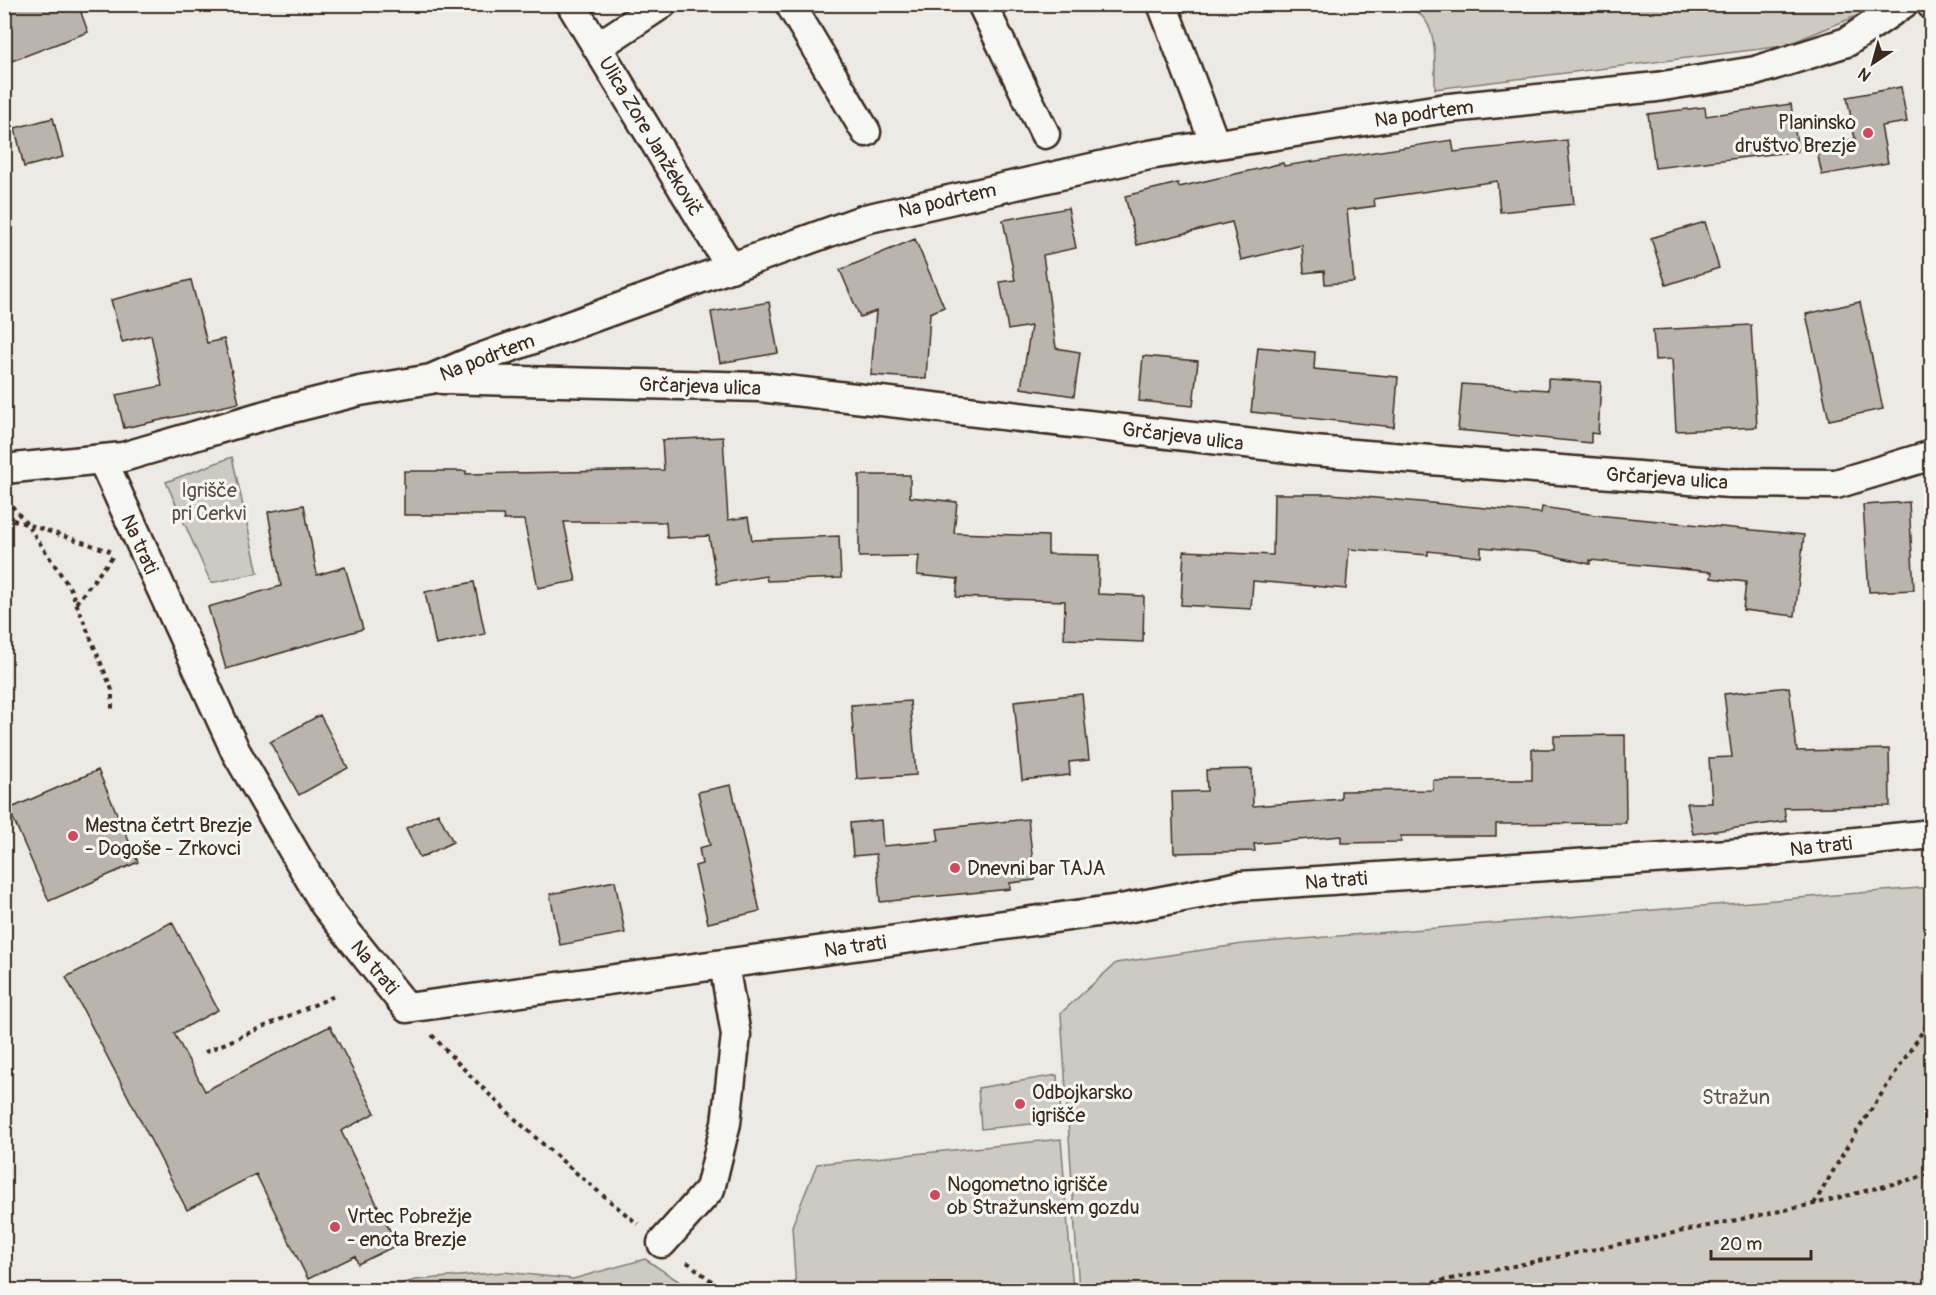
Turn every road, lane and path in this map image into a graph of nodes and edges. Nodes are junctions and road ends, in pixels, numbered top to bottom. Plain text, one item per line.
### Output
1 (571, 4) edge
2 (662, 4) edge
3 (790, 4) edge
4 (982, 4) edge
5 (1162, 4) edge
6 (1903, 4) edge
7 (597, 47) junction
8 (866, 132) dead end
9 (1045, 134) dead end
10 (1215, 144) junction
11 (731, 268) junction
12 (431, 379) junction
13 (1932, 455) edge
14 (102, 459) junction
15 (4, 469) edge
16 (4, 497) edge
17 (4, 517) edge
18 (27, 524) junction
19 (75, 603) junction
20 (112, 710) dead end
21 (1932, 834) edge
22 (724, 964) junction
23 (337, 995) dead end
24 (407, 1008) junction
25 (1932, 1017) edge
26 (206, 1052) dead end
27 (1932, 1174) edge
28 (1814, 1204) junction
29 (662, 1243) junction
30 (723, 1290) edge
31 (1397, 1290) edge

1 - 7 street, Ulica Zore Janžekovič
2 - 7 street
3 - 8 street
4 - 9 street
5 - 10 street
6 - 10 street, Na podrtem
7 - 11 street, Ulica Zore Janžekovič
10 - 11 street, Na podrtem
11 - 12 street, Na podrtem
12 - 13 street, Grčarjeva ulica
12 - 14 street, Na podrtem
14 - 15 street, Na podrtem
14 - 24 street, Na trati
16 - 18 path
17 - 18 path
18 - 19 path
18 - 19 path
19 - 20 path
21 - 22 street, Na trati
22 - 24 street, Na trati
22 - 29 street
23 - 26 path
24 - 29 path
25 - 28 path
27 - 28 path
28 - 31 path
29 - 30 path

